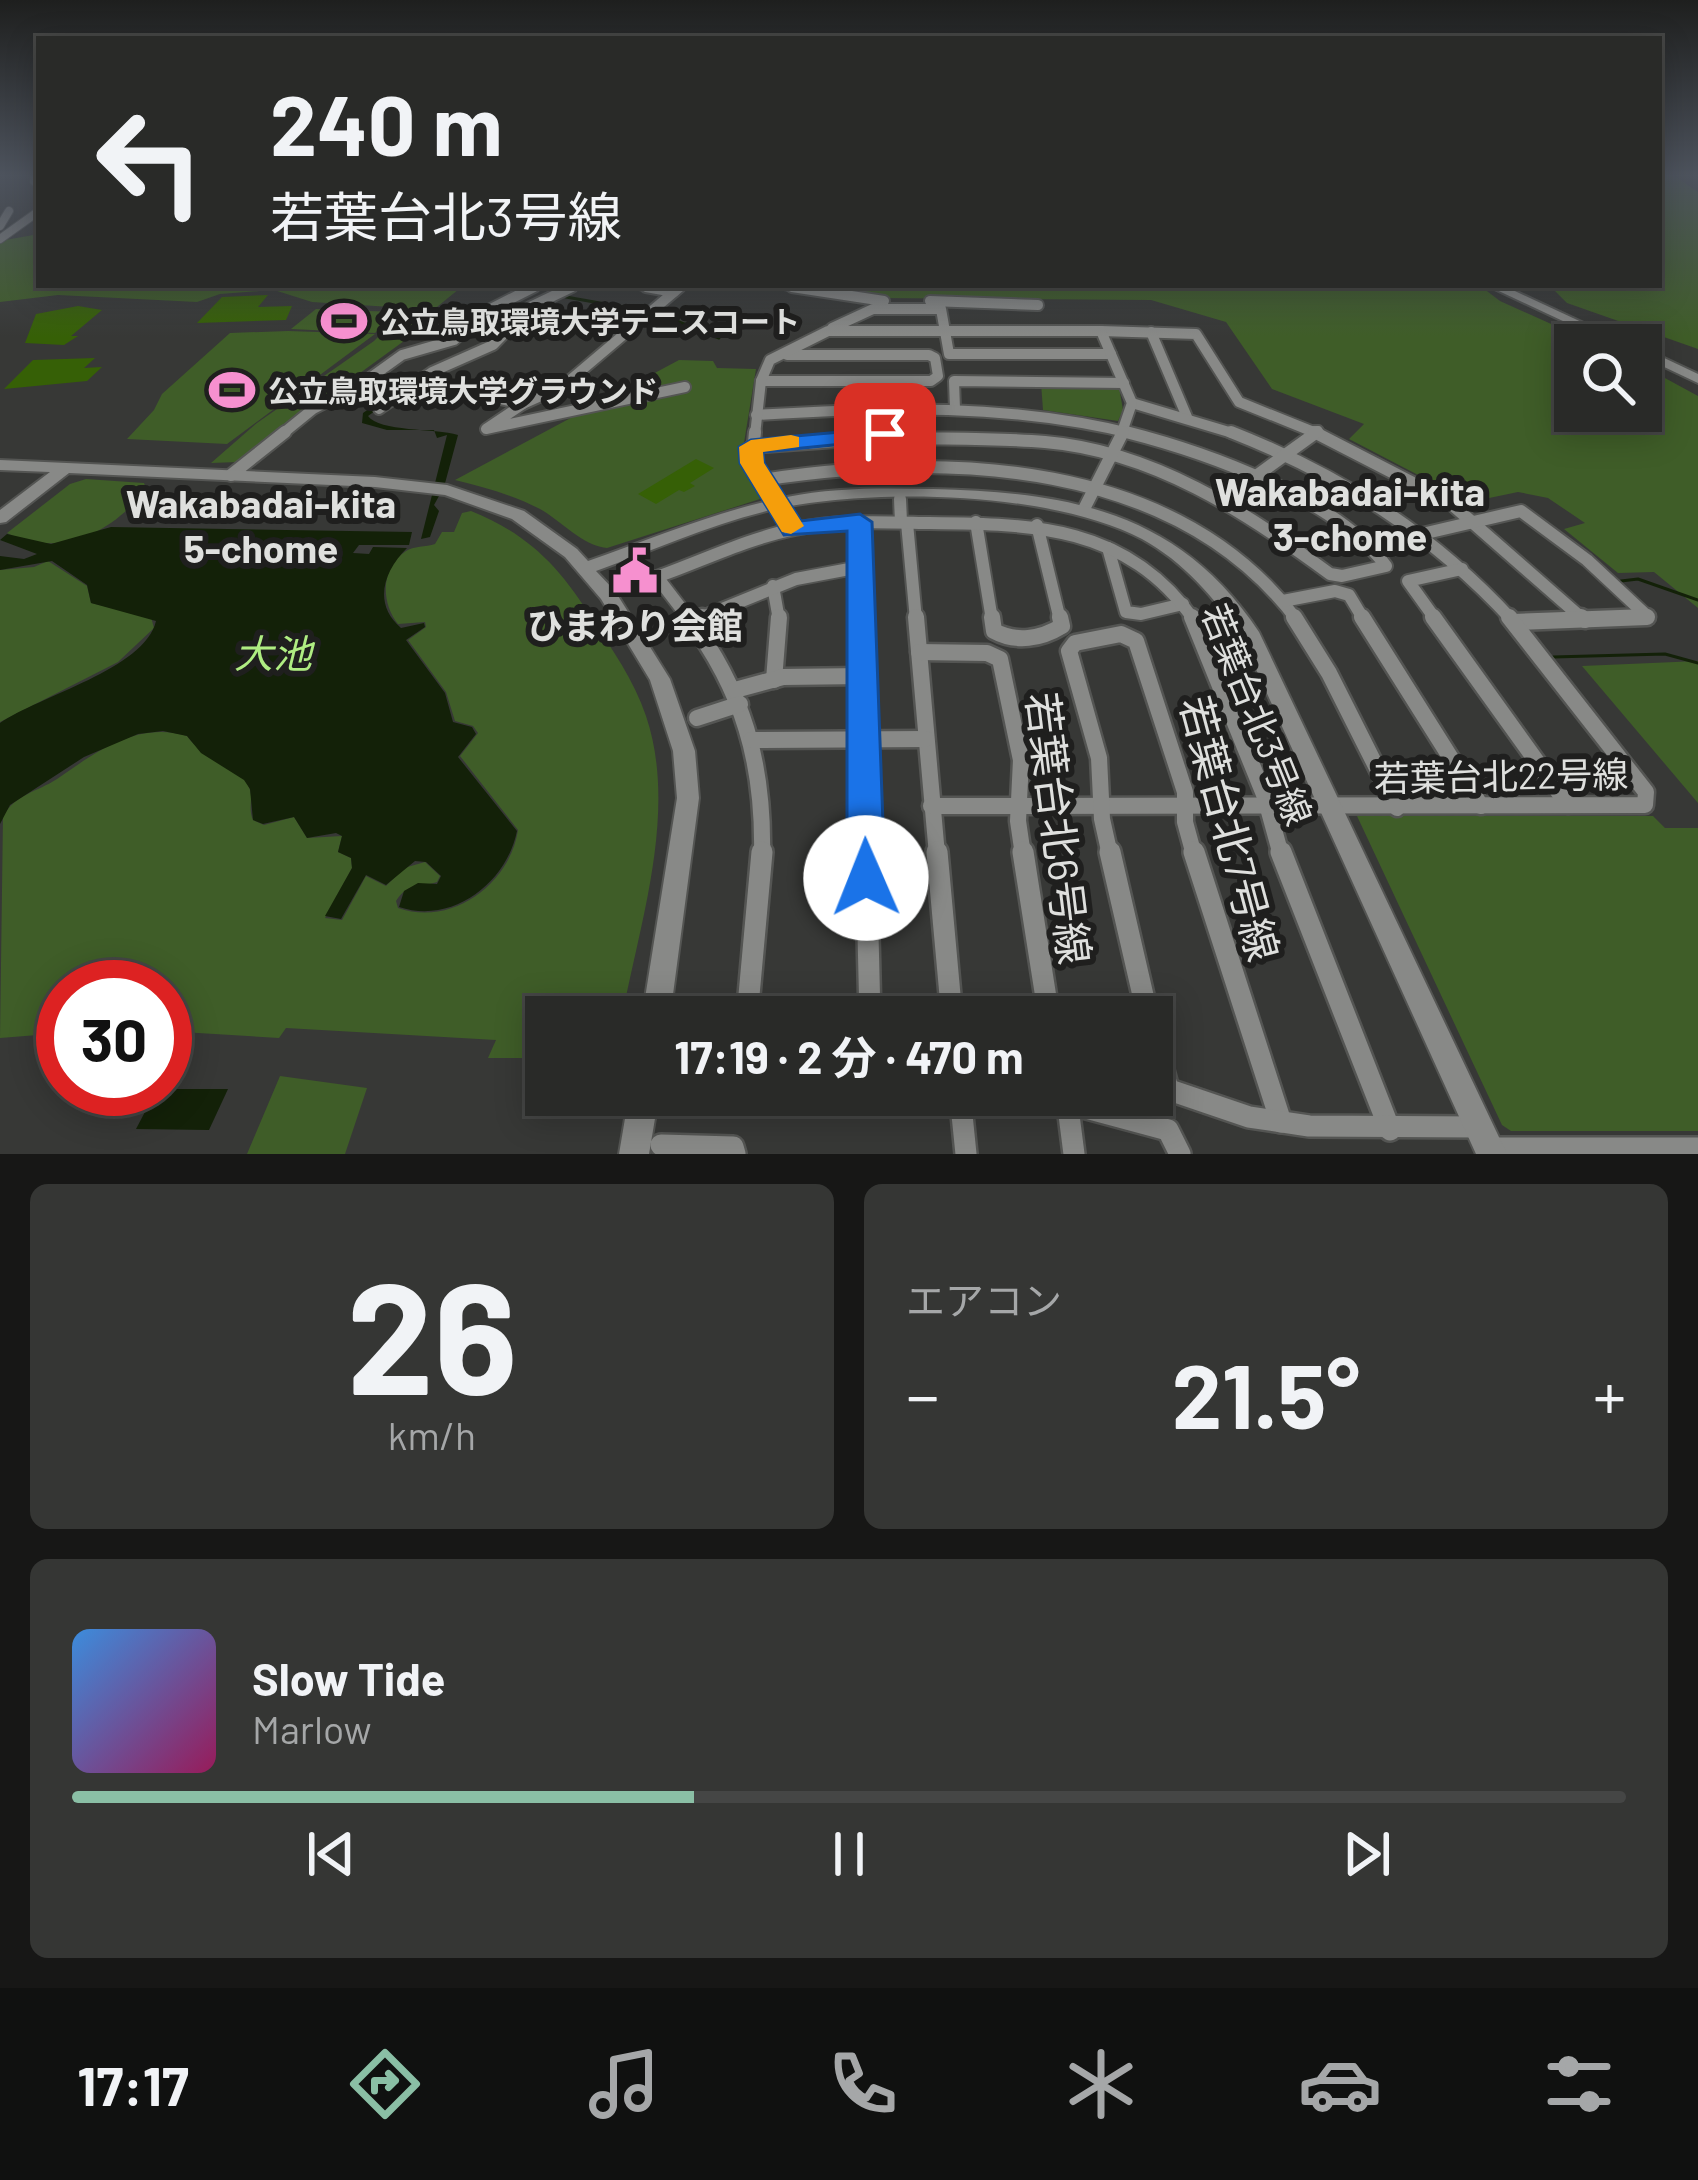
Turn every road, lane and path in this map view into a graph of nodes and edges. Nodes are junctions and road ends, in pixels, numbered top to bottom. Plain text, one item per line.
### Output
1 (532, 288) edge
2 (571, 288) edge
3 (797, 288) edge
4 (1499, 288) edge
5 (679, 289) edge
6 (1038, 305) dead end
7 (1578, 324) edge
8 (827, 331) junction
9 (945, 332) junction
10 (1101, 332) junction
11 (1150, 332) junction
12 (782, 354) junction
13 (1111, 354) junction
14 (1662, 362) edge
15 (405, 379) dead end
16 (1698, 379) edge
17 (760, 381) junction
18 (420, 382) junction
19 (1124, 383) junction
20 (685, 387) dead end
21 (1132, 403) junction
22 (523, 404) junction
23 (886, 409) junction
24 (955, 409) junction
25 (379, 410) dead end
26 (756, 415) junction
27 (1186, 417) junction
28 (1125, 428) junction
29 (1318, 431) junction
30 (751, 447) junction
31 (1288, 455) junction
32 (1110, 456) junction
33 (0, 465) edge
34 (65, 468) junction
35 (900, 469) junction
36 (231, 476) junction
37 (1256, 476) junction
38 (762, 480) junction
39 (1096, 486) junction
40 (778, 504) junction
41 (1082, 513) junction
42 (0, 518) edge
43 (1473, 521) junction
44 (860, 522) junction
45 (976, 522) junction
46 (904, 523) junction
47 (1037, 525) junction
48 (793, 530) junction
49 (1073, 534) junction
50 (1422, 534) junction
51 (1108, 548) junction
52 (860, 567) junction
53 (586, 568) junction
54 (1462, 569) junction
55 (657, 577) junction
56 (773, 586) junction
57 (626, 588) dead end
58 (1283, 601) junction
59 (1183, 604) junction
60 (1585, 620) junction
61 (691, 621) junction
62 (1514, 622) junction
63 (919, 652) junction
64 (862, 676) junction
65 (774, 680) junction
66 (738, 697) junction
67 (697, 718) dead end
68 (862, 738) junction
69 (926, 739) junction
70 (752, 740) junction
71 (1568, 805) junction
72 (932, 806) junction
73 (1022, 806) junction
74 (1481, 806) junction
75 (1104, 807) junction
76 (1397, 808) junction
77 (1187, 809) junction
78 (1268, 809) junction
79 (1333, 809) junction
80 (659, 996) edge
81 (749, 996) edge
82 (869, 996) edge
83 (950, 996) edge
84 (1046, 996) edge
85 (1143, 996) edge
86 (1173, 1091) edge
87 (645, 1116) edge
88 (962, 1116) edge
89 (1281, 1122) junction
90 (1390, 1130) junction
91 (1487, 1143) edge
92 (1698, 1148) edge
93 (647, 1150) edge
94 (735, 1154) edge
95 (966, 1154) edge
96 (1073, 1154) edge
97 (1180, 1154) edge

1 - 36 street
2 - 18 street
3 - 6 street
4 - 7 street
5 - 22 street
8 - 9 street
8 - 9 street
8 - 12 street
9 - 10 street
9 - 13 street
10 - 11 street
10 - 13 street
11 - 27 street
11 - 29 street
12 - 17 street
12 - 17 street
13 - 19 street
14 - 16 street
15 - 18 street
17 - 26 street
18 - 22 street
18 - 25 street
19 - 21 street
19 - 24 street
20 - 22 street
21 - 27 street, 若葉台北22号線
21 - 28 street
23 - 24 street
23 - 26 street
23 - 30 street
24 - 28 street
26 - 30 street
27 - 31 street, 若葉台北22号線
28 - 32 street
28 - 37 street
29 - 31 street
29 - 43 street
30 - 38 street
31 - 37 street
31 - 50 street, 若葉台北22号線
32 - 35 street
32 - 37 street
32 - 39 street
33 - 34 street
34 - 36 street
34 - 42 street
35 - 38 street
35 - 39 street
35 - 46 street
36 - 53 street
38 - 40 street
39 - 41 street
39 - 58 street
40 - 41 street
40 - 48 street
40 - 53 street
41 - 49 street
41 - 79 street
43 - 50 street
43 - 60 street
43 - 60 street
44 - 46 street, 若葉台北3号線
44 - 48 street, 若葉台北3号線
44 - 52 street
45 - 46 street, 若葉台北3号線
45 - 47 street, 若葉台北3号線
45 - 47 street
46 - 63 street
47 - 49 street, 若葉台北3号線
48 - 55 street, 若葉台北3号線
49 - 51 street, 若葉台北3号線
50 - 54 street, 若葉台北22号線
51 - 59 street, 若葉台北3号線
51 - 59 street
52 - 56 street
52 - 64 street
53 - 80 street
54 - 62 street, 若葉台北22号線
54 - 71 street
55 - 57 street, 若葉台北3号線
55 - 61 street
56 - 61 street
56 - 65 street
58 - 74 street
58 - 76 street
59 - 78 street, 若葉台北3号線
60 - 62 street
61 - 66 street
62 - 71 street, 若葉台北22号線
63 - 69 street
63 - 73 street, 若葉台北6号線
64 - 65 street
64 - 68 street
65 - 66 street
66 - 67 street
66 - 70 street
68 - 69 street
68 - 70 street
68 - 82 street
69 - 72 street
70 - 81 street
71 - 74 street, 若葉台北22号線
72 - 73 street, 若葉台北22号線
72 - 83 street
73 - 75 street, 若葉台北22号線
73 - 84 street, 若葉台北6号線
74 - 76 street, 若葉台北22号線
75 - 77 street, 若葉台北22号線
75 - 77 street, 若葉台北7号線
75 - 85 street, 若葉台北7号線
76 - 79 street, 若葉台北22号線
77 - 78 street, 若葉台北22号線
77 - 89 street, 若葉台北7号線
78 - 79 street, 若葉台北22号線
78 - 90 street, 若葉台北3号線
79 - 91 street
86 - 89 street
87 - 93 street
88 - 95 street
89 - 90 street
90 - 91 street
91 - 92 street
93 - 94 street
96 - 97 street

